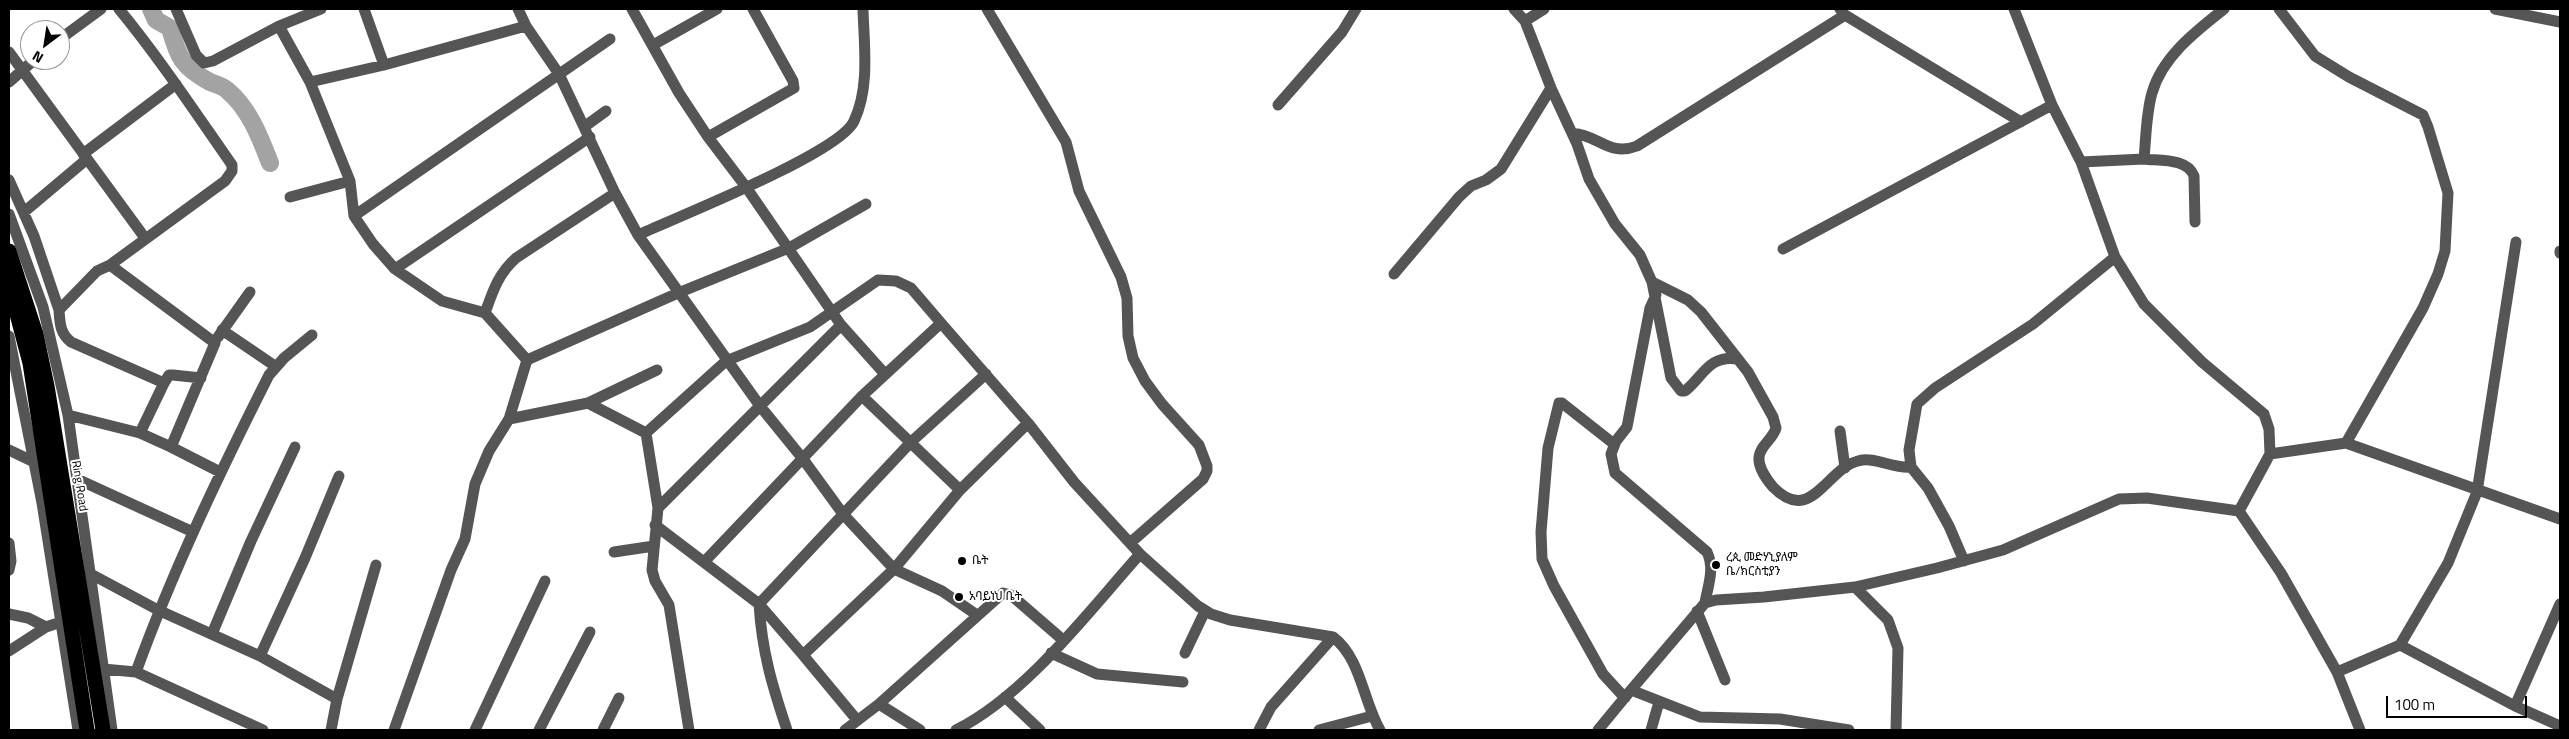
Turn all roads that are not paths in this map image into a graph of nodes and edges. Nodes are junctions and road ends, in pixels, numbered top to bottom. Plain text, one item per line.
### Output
1 (101, 9) edge
2 (119, 9) edge
3 (178, 9) edge
4 (321, 9) edge
5 (364, 9) edge
6 (518, 9) edge
7 (632, 9) edge
8 (717, 9) edge
9 (752, 9) edge
10 (863, 9) edge
11 (987, 9) edge
12 (1356, 9) edge
13 (1514, 9) edge
14 (1544, 9) edge
15 (2014, 9) edge
16 (2224, 9) edge
17 (2279, 9) edge
18 (2495, 9) edge
19 (1842, 12) edge
20 (1525, 22) junction
21 (2560, 22) edge
22 (279, 26) junction
23 (526, 26) junction
24 (70, 32) edge
25 (610, 39) dead end
26 (653, 45) junction
27 (9, 52) edge
28 (384, 65) junction
29 (21, 72) junction
30 (559, 74) junction
31 (9, 82) edge
32 (310, 82) junction
33 (176, 84) junction
34 (1551, 88) junction
35 (1278, 105) dead end
36 (2052, 106) junction
37 (606, 111) dead end
38 (2021, 122) junction
39 (587, 132) junction
40 (1572, 133) junction
41 (708, 137) junction
42 (85, 157) junction
43 (2144, 159) junction
44 (2081, 162) junction
45 (9, 180) edge
46 (350, 181) junction
47 (746, 187) junction
48 (615, 193) junction
49 (290, 197) dead end
50 (866, 204) dead end
51 (24, 212) junction
52 (9, 214) edge
53 (354, 216) junction
54 (2195, 222) dead end
55 (638, 234) junction
56 (145, 238) junction
57 (2516, 242) dead end
58 (789, 248) junction
59 (1783, 249) dead end
60 (9, 251) edge
61 (2115, 256) junction
62 (110, 265) junction
63 (395, 269) junction
64 (1394, 274) dead end
65 (1652, 282) junction
66 (9, 284) edge
67 (250, 292) dead end
68 (678, 293) junction
69 (1656, 295) junction
70 (59, 310) junction
71 (833, 312) junction
72 (486, 313) junction
73 (941, 323) junction
74 (841, 326) junction
75 (222, 330) junction
76 (312, 335) dead end
77 (9, 336) edge
78 (215, 343) junction
79 (1737, 359) junction
80 (527, 360) junction
81 (726, 361) junction
82 (275, 366) junction
83 (657, 370) dead end
84 (884, 374) junction
85 (986, 374) junction
86 (201, 378) junction
87 (164, 383) junction
88 (862, 396) junction
89 (588, 403) junction
90 (760, 406) junction
91 (68, 415) junction
92 (510, 419) junction
93 (1028, 423) junction
94 (1840, 432) dead end
95 (140, 433) junction
96 (646, 433) junction
97 (911, 442) junction
98 (2346, 443) junction
99 (1614, 444) junction
100 (171, 447) junction
101 (295, 447) dead end
102 (9, 450) edge
103 (2270, 454) junction
104 (804, 458) junction
105 (34, 462) junction
106 (1845, 468) junction
107 (1911, 468) junction
108 (220, 472) junction
109 (339, 476) dead end
110 (77, 479) junction
111 (960, 490) junction
112 (2477, 492) junction
113 (658, 508) junction
114 (2239, 511) junction
115 (843, 514) junction
116 (2560, 519) edge
117 (655, 525) junction
118 (193, 532) junction
119 (9, 543) edge
120 (1130, 544) junction
121 (654, 546) junction
122 (614, 552) dead end
123 (1140, 554) junction
124 (706, 561) junction
125 (1964, 561) junction
126 (376, 566) dead end
127 (894, 569) junction
128 (9, 570) edge
129 (89, 573) junction
130 (545, 581) dead end
131 (1855, 587) junction
132 (760, 604) junction
133 (2560, 604) edge
134 (1701, 607) junction
135 (158, 610) junction
136 (1205, 611) junction
137 (9, 614) edge
138 (977, 615) junction
139 (61, 622) junction
140 (46, 627) junction
141 (590, 632) dead end
142 (212, 634) junction
143 (1333, 637) junction
144 (1063, 640) junction
145 (2400, 645) junction
146 (9, 651) edge
147 (1051, 653) junction
148 (1185, 654) dead end
149 (803, 655) junction
150 (260, 656) junction
151 (103, 669) junction
152 (136, 672) junction
153 (2337, 672) junction
154 (1725, 680) dead end
155 (1183, 682) dead end
156 (1628, 694) junction
157 (1005, 697) junction
158 (619, 698) dead end
159 (337, 699) junction
160 (1659, 702) junction
161 (879, 704) junction
162 (2515, 706) junction
163 (1372, 716) junction
164 (858, 720) junction
165 (2560, 726) edge
166 (78, 730) edge
167 (87, 730) edge
168 (102, 730) edge
169 (112, 730) edge
170 (263, 730) edge
171 (331, 730) edge
172 (394, 730) edge
173 (475, 730) edge
174 (539, 730) edge
175 (603, 730) edge
176 (689, 730) edge
177 (787, 730) edge
178 (846, 730) edge
179 (920, 730) edge
180 (956, 730) edge
181 (1040, 730) edge
182 (1259, 730) edge
183 (1319, 730) edge
184 (1380, 730) edge
185 (1598, 730) edge
186 (1651, 730) edge
187 (1849, 730) edge
188 (1896, 730) edge
189 (2360, 730) edge

1 - 24 street
2 - 33 street
3 - 22 street
4 - 22 street
5 - 28 street
6 - 23 street
7 - 26 street
8 - 26 street
9 - 41 street
10 - 47 street
11 - 120 street
12 - 35 street
13 - 20 street
14 - 20 street
15 - 36 street
16 - 43 street
17 - 98 street
18 - 21 street
19 - 38 street
19 - 40 street
20 - 34 street
22 - 32 street
23 - 28 street
23 - 30 street
25 - 30 street
26 - 41 street
27 - 29 street
28 - 32 street
29 - 31 street
29 - 42 street
30 - 39 street
30 - 53 street
32 - 46 street
33 - 42 street
33 - 56 street
34 - 40 street
34 - 64 street
36 - 38 street
36 - 44 street
37 - 39 street
38 - 59 street
39 - 48 street
39 - 63 street
40 - 65 street
41 - 47 street
42 - 51 street
42 - 56 street
43 - 44 street
43 - 54 street
44 - 61 street
45 - 51 street
46 - 49 street
46 - 53 street
47 - 55 street
47 - 58 street
48 - 55 street
48 - 72 street
50 - 58 street
51 - 70 street
52 - 91 street
53 - 63 street
55 - 68 street
56 - 62 street
57 - 112 street
58 - 68 street
58 - 71 street
60 - 168 highway, Ring Road
61 - 103 street
61 - 107 street
62 - 70 street
62 - 78 street
63 - 72 street
65 - 69 street
65 - 79 street
66 - 167 highway
67 - 75 street
68 - 80 street
68 - 81 street
69 - 79 street
69 - 99 street
70 - 87 street
71 - 73 street
71 - 74 street
71 - 81 street
72 - 80 street
73 - 84 street
73 - 85 street
74 - 84 street
74 - 90 street
75 - 78 street
75 - 82 street
76 - 82 street
77 - 105 street
78 - 86 street
79 - 106 street
80 - 92 street
81 - 90 street
81 - 96 street
82 - 108 street
83 - 89 street
84 - 88 street
85 - 93 street
85 - 97 street
86 - 87 street
86 - 100 street
87 - 95 street
88 - 97 street
88 - 104 street
89 - 92 street
89 - 96 street
90 - 104 street
90 - 113 street
91 - 95 street
91 - 110 street
92 - 172 street
93 - 111 street
93 - 120 street
94 - 106 street
95 - 100 street
96 - 113 street
97 - 111 street
97 - 115 street
98 - 103 street
98 - 112 street
99 - 134 street
99 - 156 street
100 - 108 street
101 - 142 street
102 - 105 street
103 - 114 street
104 - 115 street
104 - 124 street
105 - 139 street
106 - 107 street
107 - 125 street
108 - 118 street
109 - 150 street
110 - 118 street
110 - 129 street
111 - 127 street
112 - 116 street
112 - 145 street
113 - 117 street
114 - 125 street
114 - 153 street
115 - 127 street
115 - 132 street
117 - 121 street
117 - 124 street
118 - 135 street
119 - 128 street
120 - 123 street
121 - 122 street
121 - 176 street
123 - 136 street
123 - 144 street
124 - 132 street
125 - 131 street
126 - 159 street
127 - 138 street
127 - 149 street
129 - 135 street
129 - 151 street
130 - 173 street
131 - 134 street
131 - 188 street
132 - 149 street
132 - 177 street
133 - 162 street
134 - 154 street
134 - 156 street
135 - 142 street
135 - 152 street
136 - 143 street
136 - 148 street
137 - 140 street
138 - 144 street
138 - 161 street
139 - 140 street
139 - 166 street
140 - 146 street
141 - 174 street
142 - 150 street
143 - 163 street
143 - 182 street
144 - 147 street
145 - 153 street
145 - 162 street
147 - 155 street
147 - 157 street
149 - 164 street
150 - 159 street
151 - 152 street
151 - 169 street
152 - 170 street
153 - 189 street
156 - 160 street
156 - 185 street
157 - 180 street
157 - 181 street
158 - 175 street
159 - 171 street
160 - 186 street
160 - 187 street
161 - 164 street
161 - 179 street
162 - 165 street
163 - 183 street
163 - 184 street
164 - 178 street

